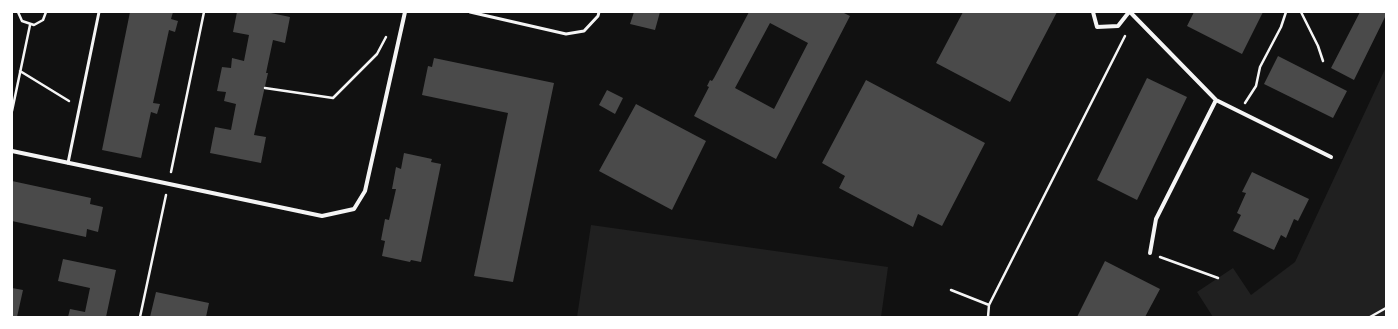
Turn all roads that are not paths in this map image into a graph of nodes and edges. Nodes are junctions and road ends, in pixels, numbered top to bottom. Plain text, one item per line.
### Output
1 (98, 12) edge
2 (405, 12) edge
3 (470, 12) edge
4 (599, 12) edge
5 (1093, 12) edge
6 (1129, 12) edge
7 (1216, 100) junction
8 (12, 151) edge
9 (1331, 157) dead end
10 (68, 164) junction
11 (1150, 253) road end

1 - 10 lane
2 - 10 street
3 - 4 lane
5 - 6 street
6 - 7 street
7 - 9 street
7 - 11 street
8 - 10 street

